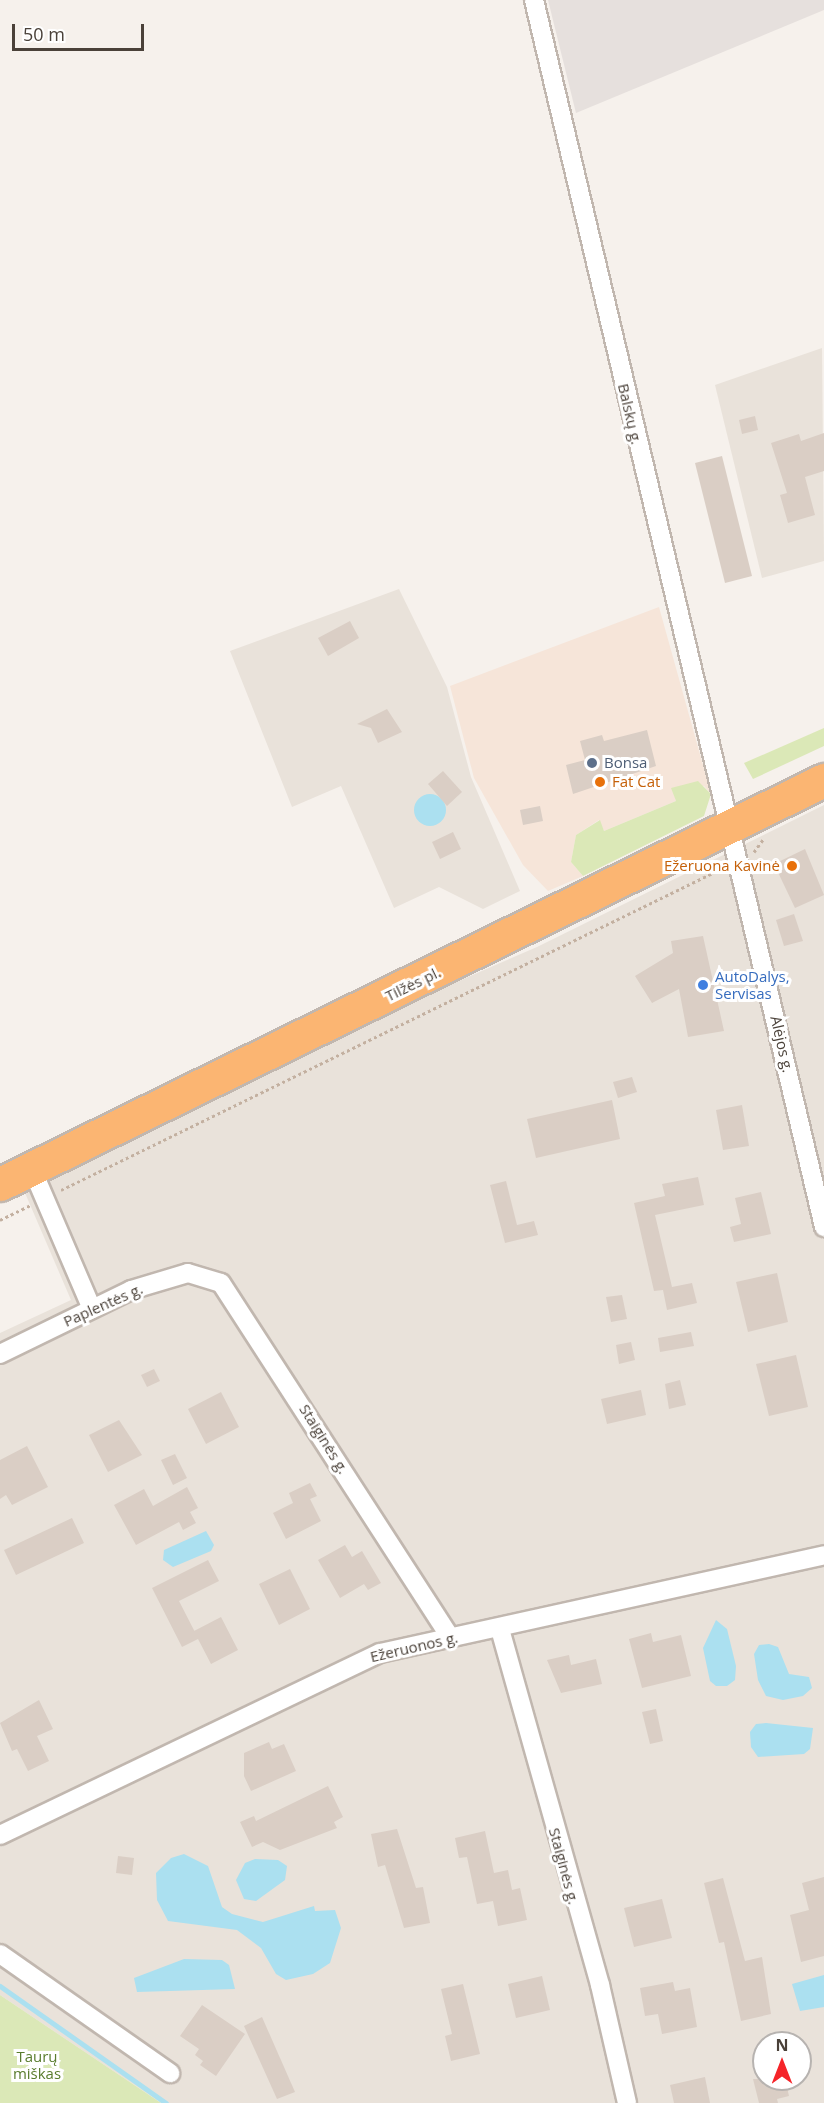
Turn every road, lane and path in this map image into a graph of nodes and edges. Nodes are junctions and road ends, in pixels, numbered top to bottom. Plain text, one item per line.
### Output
1 (534, 0) edge
2 (824, 780) edge
3 (732, 827) junction
4 (772, 833) dead end
5 (740, 863) junction
6 (32, 1169) junction
7 (0, 1184) edge
8 (44, 1198) junction
9 (0, 1220) edge
10 (824, 1227) edge
11 (237, 1302) joint
12 (92, 1309) junction
13 (0, 1354) edge
14 (824, 1555) edge
15 (500, 1629) junction
16 (450, 1638) junction
17 (0, 1835) edge
18 (0, 1954) edge
19 (170, 2073) dead end
20 (627, 2103) edge

1 - 3 street, Balskų g.
2 - 3 highway, Tilžės pl.
3 - 5 street, Alėjos g.
3 - 6 highway, Tilžės pl.
4 - 5 path
5 - 8 path
5 - 10 street, Alėjos g.
6 - 7 highway, Tilžės pl.
6 - 8 street
8 - 9 path
8 - 12 street
11 - 12 street, Paplentės g.
11 - 16 street, Staiginės g.
12 - 13 street, Paplentės g.
14 - 15 street, Ežeruonos g.
15 - 16 street, Ežeruonos g.
15 - 20 street, Staiginės g.
16 - 17 street, Ežeruonos g.
18 - 19 street

